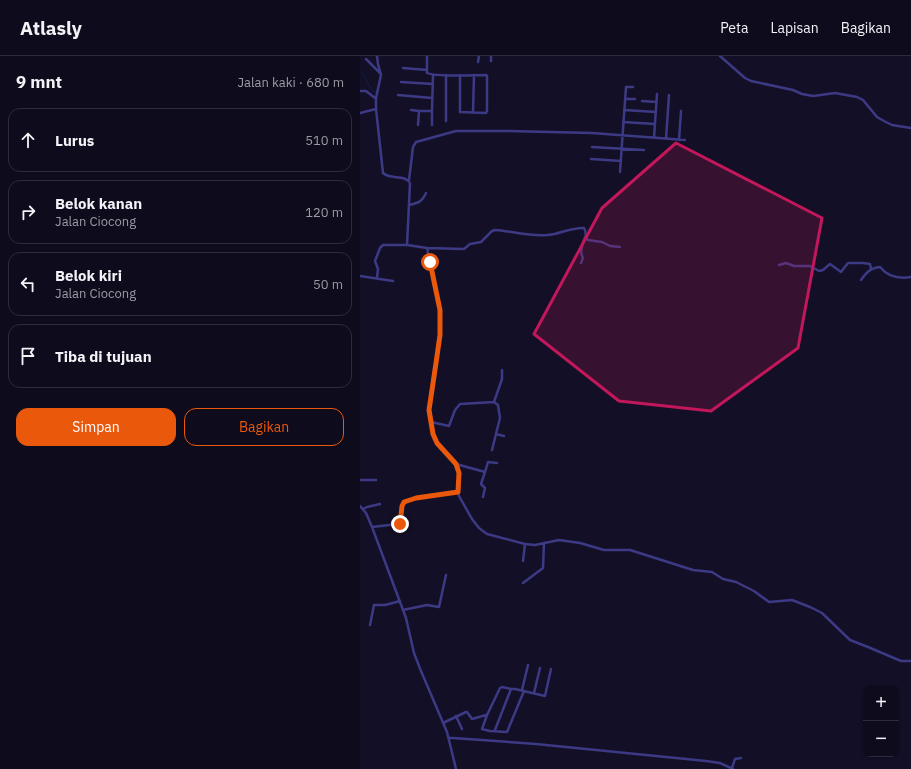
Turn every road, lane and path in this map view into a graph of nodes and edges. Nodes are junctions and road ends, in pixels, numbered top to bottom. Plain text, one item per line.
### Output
1 (377, 56) edge
2 (427, 56) edge
3 (479, 56) edge
4 (491, 56) edge
5 (720, 56) edge
6 (366, 59) dead end
7 (491, 61) dead end
8 (478, 62) dead end
9 (403, 68) dead end
10 (427, 70) junction
11 (381, 73) junction
12 (433, 75) junction
13 (446, 75) junction
14 (460, 75) junction
15 (474, 75) junction
16 (401, 82) dead end
17 (433, 84) junction
18 (632, 88) dead end
19 (360, 90) edge
20 (657, 94) dead end
21 (398, 95) dead end
22 (668, 95) dead end
23 (376, 98) junction
24 (432, 98) junction
25 (625, 99) junction
26 (635, 99) dead end
27 (642, 101) dead end
28 (656, 102) junction
29 (376, 109) junction
30 (411, 110) dead end
31 (624, 110) junction
32 (419, 111) junction
33 (432, 111) junction
34 (681, 111) dead end
35 (656, 112) junction
36 (360, 113) edge
37 (473, 113) junction
38 (446, 120) dead end
39 (623, 122) junction
40 (655, 124) junction
41 (418, 125) dead end
42 (432, 125) dead end
43 (911, 128) edge
44 (623, 135) junction
45 (654, 138) junction
46 (666, 139) junction
47 (679, 140) junction
48 (685, 140) dead end
49 (592, 147) dead end
50 (622, 148) junction
51 (644, 150) dead end
52 (591, 159) dead end
53 (621, 161) junction
54 (620, 172) dead end
55 (409, 180) junction
56 (426, 193) dead end
57 (409, 205) junction
58 (585, 237) junction
59 (407, 245) junction
60 (620, 247) dead end
61 (427, 248) junction
62 (581, 264) dead end
63 (779, 265) dead end
64 (871, 269) junction
65 (360, 276) edge
66 (911, 277) edge
67 (377, 278) junction
68 (393, 280) dead end
69 (861, 280) dead end
70 (502, 370) dead end
71 (494, 402) junction
72 (431, 422) junction
73 (496, 434) junction
74 (504, 436) dead end
75 (492, 450) dead end
76 (497, 462) dead end
77 (456, 464) junction
78 (485, 472) junction
79 (360, 480) edge
80 (376, 480) dead end
81 (458, 492) junction
82 (483, 497) dead end
83 (380, 504) dead end
84 (360, 506) edge
85 (363, 509) junction
86 (372, 527) junction
87 (544, 543) junction
88 (525, 544) junction
89 (523, 561) dead end
90 (446, 575) dead end
91 (523, 583) dead end
92 (400, 601) junction
93 (403, 610) junction
94 (370, 625) dead end
95 (911, 662) edge
96 (528, 665) dead end
97 (540, 668) dead end
98 (551, 669) dead end
99 (511, 689) junction
100 (523, 690) junction
101 (534, 693) junction
102 (487, 715) junction
103 (456, 716) junction
104 (443, 723) junction
105 (462, 729) dead end
106 (495, 730) junction
107 (449, 738) junction
108 (741, 758) dead end
109 (731, 768) edge
110 (456, 769) edge

1 - 11 street
2 - 10 street
3 - 8 street
4 - 7 street
5 - 43 street
6 - 11 street
9 - 10 street
10 - 12 street
11 - 23 street
12 - 13 street
12 - 17 street
13 - 14 street
13 - 38 street
14 - 15 street
14 - 37 street
15 - 37 street
15 - 37 street
16 - 17 street
17 - 24 street
18 - 25 street
19 - 23 street
20 - 28 street
21 - 24 street
22 - 46 street
23 - 29 street
24 - 33 street
25 - 26 street
25 - 31 street
27 - 28 street
28 - 35 street
29 - 36 street
29 - 55 street
30 - 32 street
31 - 35 street
31 - 39 street
32 - 33 street
32 - 41 street
33 - 42 street
34 - 47 street
35 - 40 street
39 - 40 street
39 - 44 street
40 - 45 street
44 - 45 street
44 - 50 street
44 - 55 street
45 - 46 street
46 - 47 street
47 - 48 street
49 - 50 street
50 - 51 street
50 - 53 street
52 - 53 street
53 - 54 street
55 - 57 street
56 - 57 street
57 - 59 street
58 - 60 street
58 - 61 street
58 - 62 street
59 - 61 street
59 - 67 street
61 - 72 street
63 - 64 street
64 - 66 street
64 - 69 street
65 - 67 street
67 - 68 street
70 - 71 street
71 - 72 street
71 - 73 street
72 - 77 street
73 - 74 street
73 - 75 street
76 - 78 street
77 - 78 street
77 - 81 street
78 - 82 street
79 - 80 street
81 - 86 street
81 - 88 street
83 - 85 street
84 - 85 street
85 - 86 street
86 - 92 street
87 - 88 street
87 - 91 street
87 - 95 street
88 - 89 street
90 - 93 street
92 - 93 street
92 - 94 street
93 - 104 street
96 - 100 street
97 - 101 street
98 - 101 street
99 - 100 street
99 - 102 street
99 - 106 street
100 - 101 street
100 - 106 street
102 - 103 street
102 - 106 street
103 - 104 street
103 - 105 street
104 - 107 street
107 - 109 street
107 - 110 street
108 - 109 street

